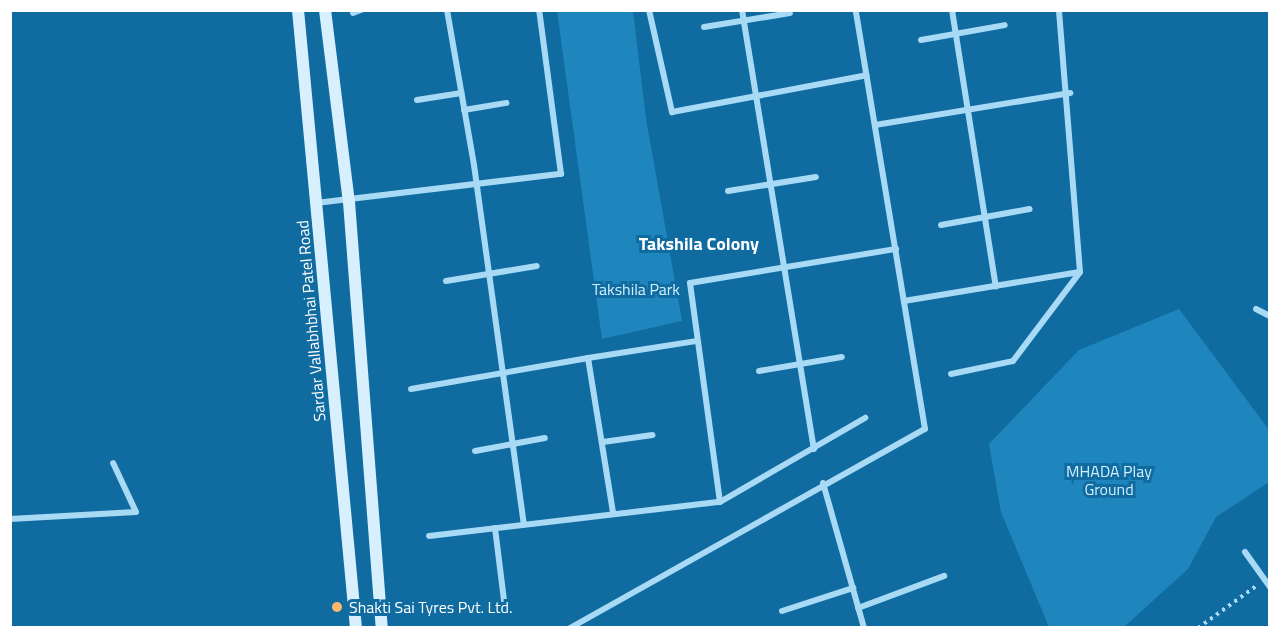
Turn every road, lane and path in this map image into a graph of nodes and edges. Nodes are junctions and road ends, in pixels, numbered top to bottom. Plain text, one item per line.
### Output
1 (298, 10) edge
2 (325, 10) edge
3 (447, 10) edge
4 (539, 10) edge
5 (649, 10) edge
6 (742, 10) edge
7 (856, 10) edge
8 (952, 10) edge
9 (1059, 10) edge
10 (790, 13) dead end
11 (744, 21) junction
12 (1005, 25) dead end
13 (704, 27) dead end
14 (955, 33) junction
15 (921, 40) dead end
16 (867, 75) junction
17 (462, 93) junction
18 (1070, 93) junction
19 (757, 95) junction
20 (417, 100) dead end
21 (506, 104) dead end
22 (967, 109) junction
23 (464, 110) junction
24 (875, 125) junction
25 (816, 177) dead end
26 (772, 184) junction
27 (477, 186) junction
28 (728, 191) dead end
29 (349, 202) junction
30 (316, 203) junction
31 (1030, 209) dead end
32 (984, 217) junction
33 (941, 225) dead end
34 (896, 249) junction
35 (537, 266) dead end
36 (786, 266) junction
37 (1080, 272) junction
38 (489, 274) junction
39 (447, 281) dead end
40 (996, 287) junction
41 (904, 301) junction
42 (1256, 309) dead end
43 (1269, 316) edge
44 (696, 341) junction
45 (842, 357) dead end
46 (588, 358) junction
47 (801, 364) junction
48 (503, 371) junction
49 (759, 371) dead end
50 (951, 374) dead end
51 (411, 389) dead end
52 (865, 418) dead end
53 (653, 435) dead end
54 (545, 438) dead end
55 (603, 442) junction
56 (512, 444) junction
57 (814, 450) junction
58 (475, 451) dead end
59 (113, 463) dead end
60 (823, 483) junction
61 (720, 502) junction
62 (613, 513) junction
63 (10, 519) edge
64 (524, 525) junction
65 (495, 528) junction
66 (429, 536) dead end
67 (1245, 552) dead end
68 (944, 576) dead end
69 (1264, 580) junction
70 (1269, 587) edge
71 (853, 588) junction
72 (505, 608) dead end
73 (858, 608) junction
74 (782, 611) dead end
75 (356, 627) edge
76 (382, 627) edge
77 (570, 627) edge
78 (864, 627) edge
79 (1198, 627) edge

1 - 30 main road, Sardar Vallabhbhai Patel Road
2 - 29 main road
3 - 17 street
4 - 27 street
5 - 19 street
6 - 11 street
7 - 16 street
8 - 14 street
9 - 18 street
10 - 11 street
11 - 13 street
11 - 19 street
12 - 14 street
14 - 15 street
14 - 22 street
16 - 19 street
16 - 24 street
17 - 20 street
17 - 23 street
18 - 22 street
18 - 37 street
19 - 26 street
21 - 23 street
22 - 24 street
22 - 32 street
23 - 27 street
24 - 34 street
25 - 26 street
26 - 28 street
26 - 36 street
27 - 29 street
27 - 38 street
29 - 30 street
29 - 76 main road
30 - 75 main road, Sardar Vallabhbhai Patel Road
31 - 32 street
32 - 33 street
32 - 40 street
34 - 36 street
34 - 41 street
35 - 38 street
36 - 44 street
36 - 47 street
37 - 40 street
37 - 50 street
38 - 39 street
38 - 48 street
40 - 41 street
41 - 60 street
42 - 43 street
44 - 46 street
44 - 61 street
45 - 47 street
46 - 48 street
46 - 55 street
47 - 49 street
47 - 57 street
48 - 51 street
48 - 56 street
52 - 57 street
53 - 55 street
54 - 56 street
55 - 62 street
56 - 58 street
56 - 64 street
57 - 61 street
59 - 63 street
60 - 71 street
60 - 77 street
61 - 62 street
62 - 64 street
64 - 65 street
65 - 66 street
65 - 72 street
67 - 69 street
68 - 73 street
69 - 70 street
69 - 79 path
71 - 73 street
71 - 74 street
73 - 78 street

